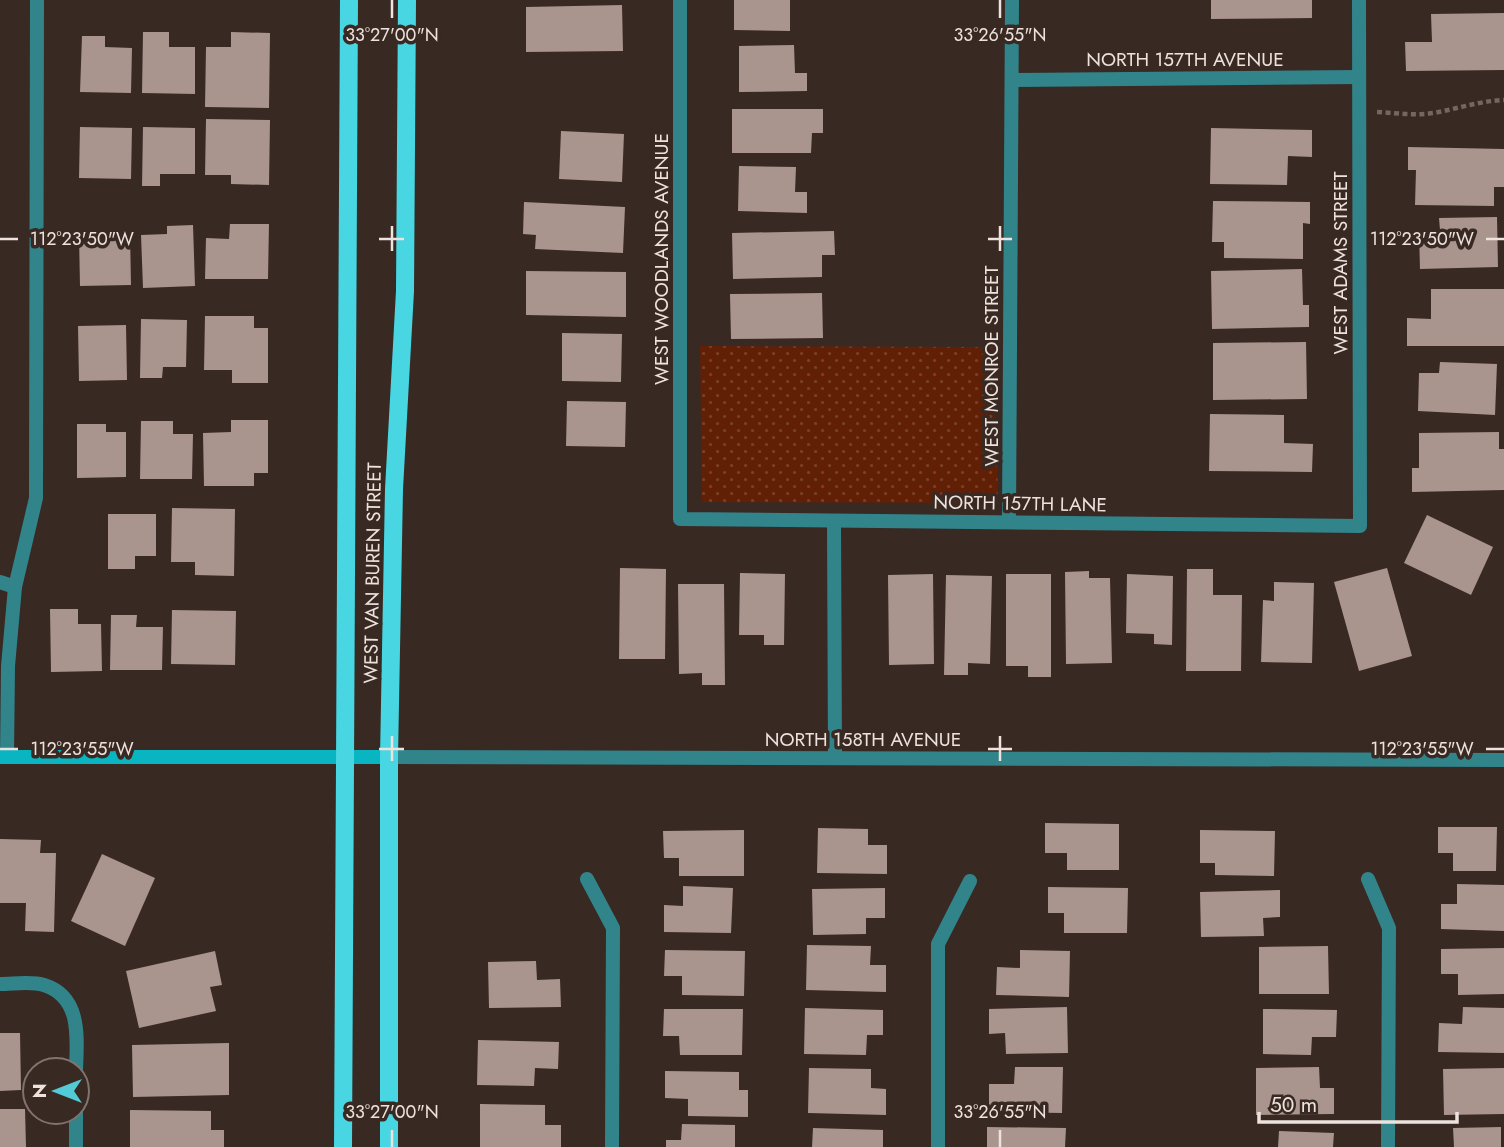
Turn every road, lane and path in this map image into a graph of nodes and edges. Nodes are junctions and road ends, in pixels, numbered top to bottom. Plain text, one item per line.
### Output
1 (37, 0) edge
2 (349, 0) edge
3 (407, 0) edge
4 (680, 0) edge
5 (1012, 0) edge
6 (1359, 0) edge
7 (1359, 77) junction
8 (1012, 80) junction
9 (1504, 100) edge
10 (1359, 112) junction
11 (680, 519) joint
12 (834, 520) junction
13 (1009, 522) junction
14 (1360, 526) joint
15 (0, 582) edge
16 (15, 587) junction
17 (4, 757) edge
18 (345, 757) junction
19 (389, 757) junction
20 (835, 758) junction
21 (1504, 760) edge
22 (587, 879) dead end
23 (1368, 879) dead end
24 (970, 881) dead end
25 (0, 984) edge
26 (76, 1056) edge
27 (76, 1126) edge
28 (76, 1147) edge
29 (343, 1147) edge
30 (389, 1147) edge
31 (612, 1147) edge
32 (938, 1147) edge
33 (1388, 1147) edge

1 - 16 street
2 - 18 main road, WEST VAN BUREN STREET
3 - 19 main road, WEST VAN BUREN STREET
4 - 11 street, WEST WOODLANDS AVENUE
5 - 8 street, WEST MONROE STREET
6 - 7 street, WEST ADAMS STREET
7 - 8 street, NORTH 157TH AVENUE
7 - 10 street, WEST ADAMS STREET
8 - 13 street, WEST MONROE STREET
9 - 10 path
10 - 14 street, WEST ADAMS STREET
11 - 12 street, NORTH 157TH LANE
12 - 13 street, NORTH 157TH LANE
12 - 20 street
13 - 14 street, NORTH 157TH LANE
15 - 16 street
16 - 17 street
17 - 18 street
18 - 19 street
18 - 29 main road, WEST VAN BUREN STREET
19 - 20 street, NORTH 158TH AVENUE
19 - 30 main road, WEST VAN BUREN STREET
20 - 21 street, NORTH 158TH AVENUE
22 - 31 street
23 - 33 street
24 - 32 street
25 - 26 street
27 - 28 street

